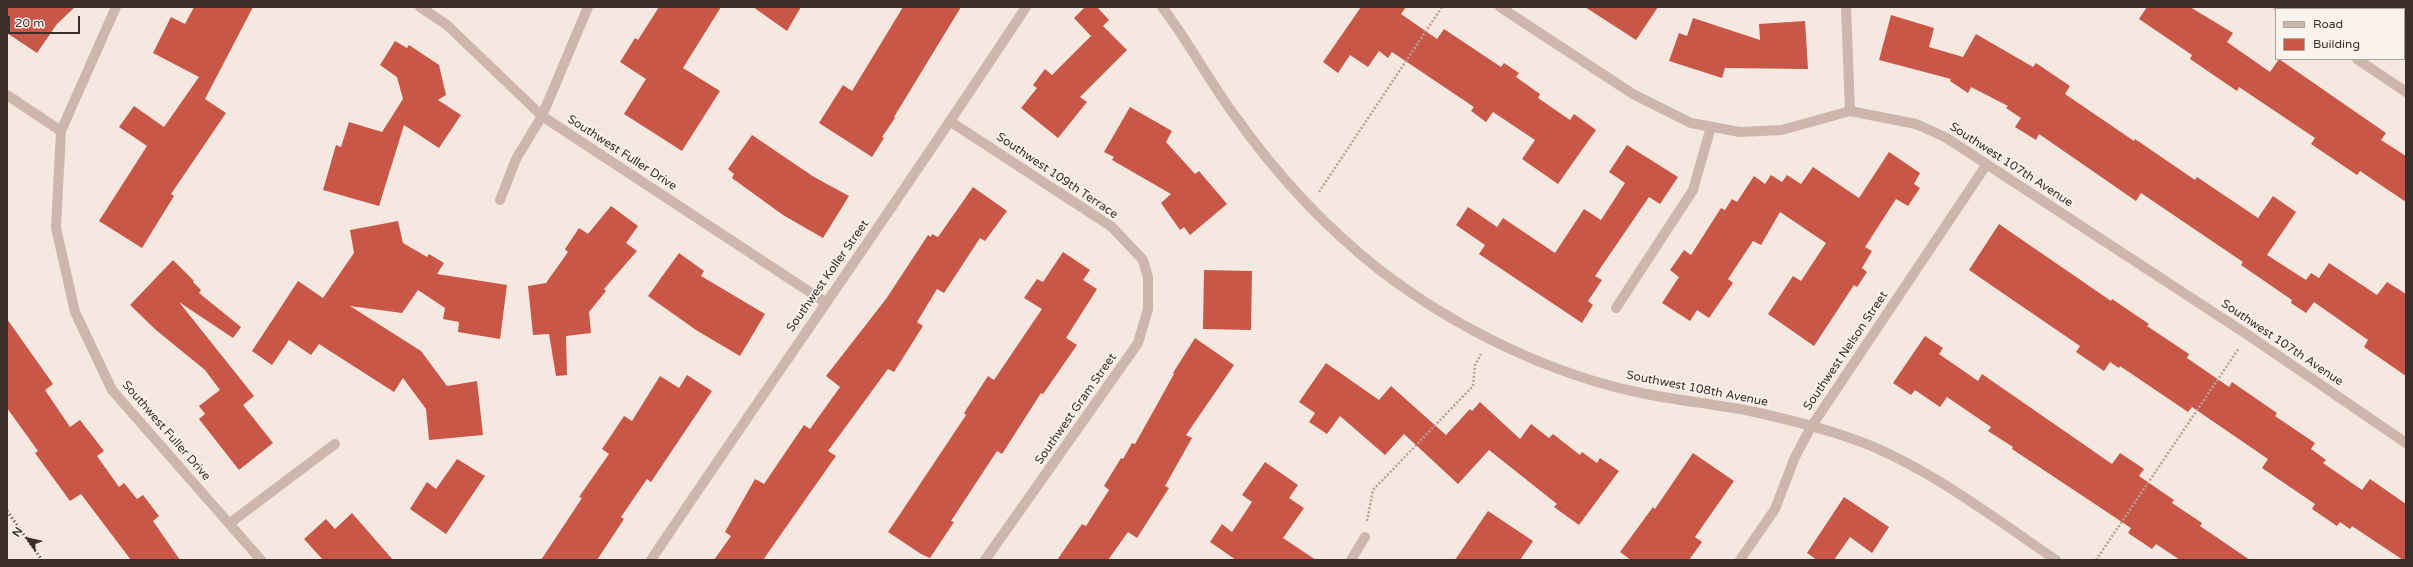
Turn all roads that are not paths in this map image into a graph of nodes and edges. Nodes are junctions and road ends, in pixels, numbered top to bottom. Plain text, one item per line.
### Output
1 (116, 7) edge
2 (420, 7) edge
3 (588, 7) edge
4 (1026, 7) edge
5 (1162, 7) edge
6 (1500, 7) edge
7 (1846, 7) edge
8 (2358, 60) edge
9 (2406, 92) edge
10 (7, 95) edge
11 (1850, 111) junction
12 (542, 116) junction
13 (951, 122) junction
14 (1711, 126) junction
15 (61, 131) junction
16 (1987, 164) junction
17 (500, 200) dead end
18 (1143, 260) joint
19 (825, 302) junction
20 (1616, 308) dead end
21 (1812, 427) junction
22 (2406, 443) edge
23 (335, 444) dead end
24 (230, 523) junction
25 (1365, 537) road end
26 (261, 560) edge
27 (651, 560) edge
28 (985, 560) edge
29 (1351, 560) edge
30 (1740, 560) edge
31 (2056, 560) edge

1 - 15 street, Southwest Fuller Drive
2 - 12 street, Southwest Fuller Drive
3 - 12 street
4 - 13 street, Southwest Koller Street
5 - 21 street, Southwest 108th Avenue
6 - 14 street, Southwest 107th Avenue
7 - 11 street
8 - 9 street
10 - 15 street
11 - 14 street, Southwest 107th Avenue
11 - 16 street, Southwest 107th Avenue
12 - 17 street
12 - 19 street, Southwest Fuller Drive
13 - 18 street, Southwest 109th Terrace
13 - 19 street, Southwest Koller Street
14 - 20 street
15 - 24 street, Southwest Fuller Drive
16 - 21 street, Southwest Nelson Street
16 - 22 street, Southwest 107th Avenue
18 - 28 street, Southwest Gram Street
19 - 27 street, Southwest Koller Street
21 - 30 street, Southwest Nelson Street
21 - 31 street, Southwest 108th Avenue
23 - 24 street
24 - 26 street, Southwest Fuller Drive
25 - 29 street

